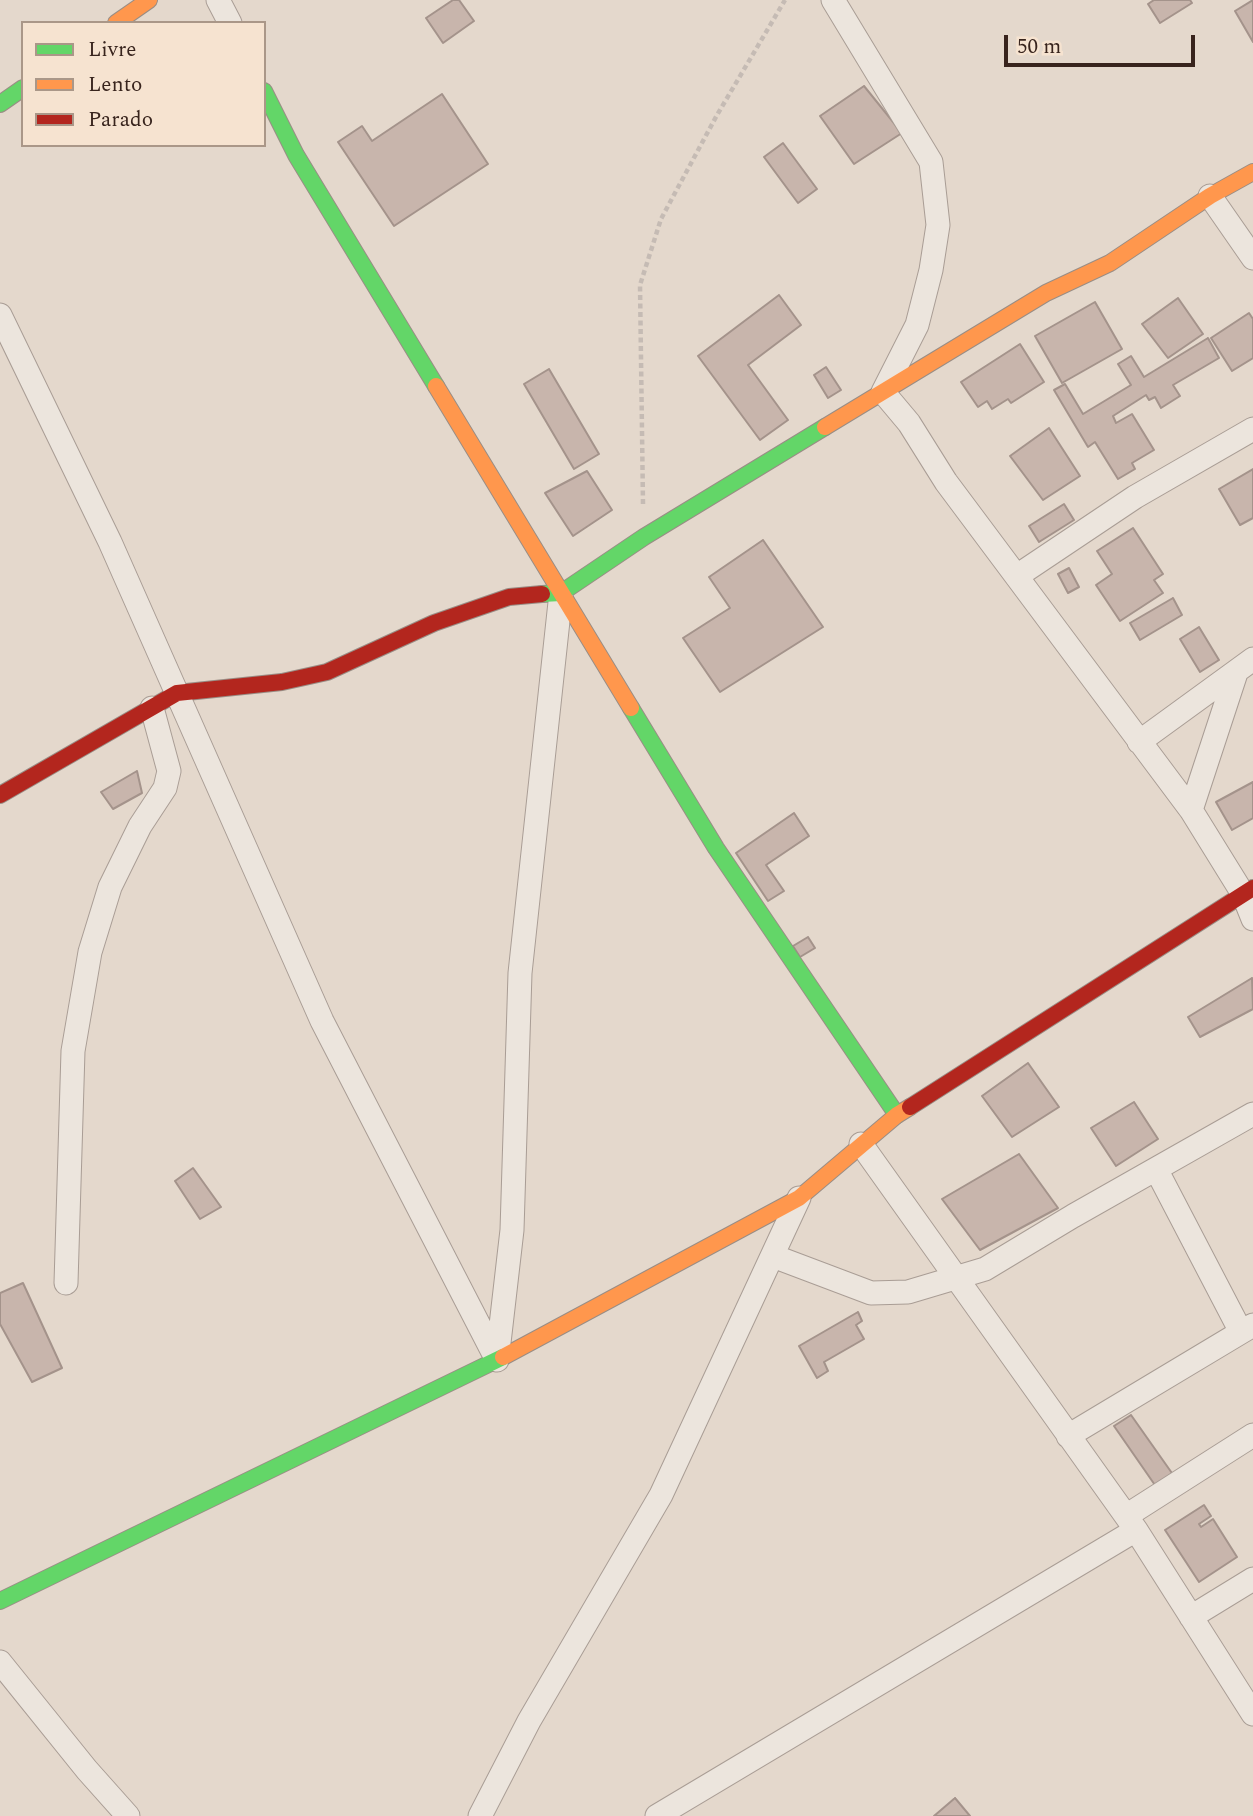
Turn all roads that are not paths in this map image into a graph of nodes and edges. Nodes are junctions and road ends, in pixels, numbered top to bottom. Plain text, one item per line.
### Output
1 (149, 0) edge
2 (218, 0) edge
3 (833, 0) edge
4 (119, 21) edge
5 (229, 21) edge
6 (21, 89) edge
7 (266, 95) edge
8 (0, 104) edge
9 (1253, 172) edge
10 (1210, 196) junction
11 (1253, 258) edge
12 (0, 315) edge
13 (883, 392) junction
14 (1253, 429) edge
15 (1017, 576) junction
16 (561, 593) junction
17 (1244, 666) edge
18 (177, 693) junction
19 (152, 708) junction
20 (1139, 742) junction
21 (0, 795) edge
22 (1191, 810) junction
23 (1248, 891) edge
24 (1253, 919) edge
25 (1253, 1114) edge
26 (897, 1115) junction
27 (861, 1144) junction
28 (1156, 1169) junction
29 (799, 1198) junction
30 (773, 1256) junction
31 (954, 1278) junction
32 (66, 1283) dead end
33 (1247, 1329) edge
34 (497, 1360) junction
35 (1253, 1435) edge
36 (1068, 1436) junction
37 (1131, 1523) junction
38 (1253, 1579) edge
39 (0, 1601) edge
40 (1191, 1616) junction
41 (0, 1662) edge
42 (1253, 1714) edge
43 (128, 1816) edge
44 (480, 1816) edge
45 (657, 1816) edge

1 - 4 street
2 - 5 street
3 - 13 street
6 - 8 street
7 - 16 street
9 - 10 street
10 - 11 street
10 - 13 street
12 - 18 street
13 - 15 street
13 - 16 street
14 - 15 street
15 - 20 street
16 - 18 street
16 - 26 street
16 - 34 street
17 - 20 street
17 - 22 street
18 - 19 street
18 - 34 street
19 - 21 street
19 - 32 street
20 - 22 street
22 - 23 street
23 - 24 street
23 - 26 street
25 - 28 street
26 - 27 street
27 - 29 street
27 - 31 street
28 - 31 street
28 - 33 street
29 - 30 street
29 - 34 street
30 - 31 street
30 - 44 street
31 - 36 street
33 - 36 street
34 - 39 street
35 - 37 street
36 - 37 street
37 - 40 street
37 - 45 street
38 - 40 street
40 - 42 street
41 - 43 street

